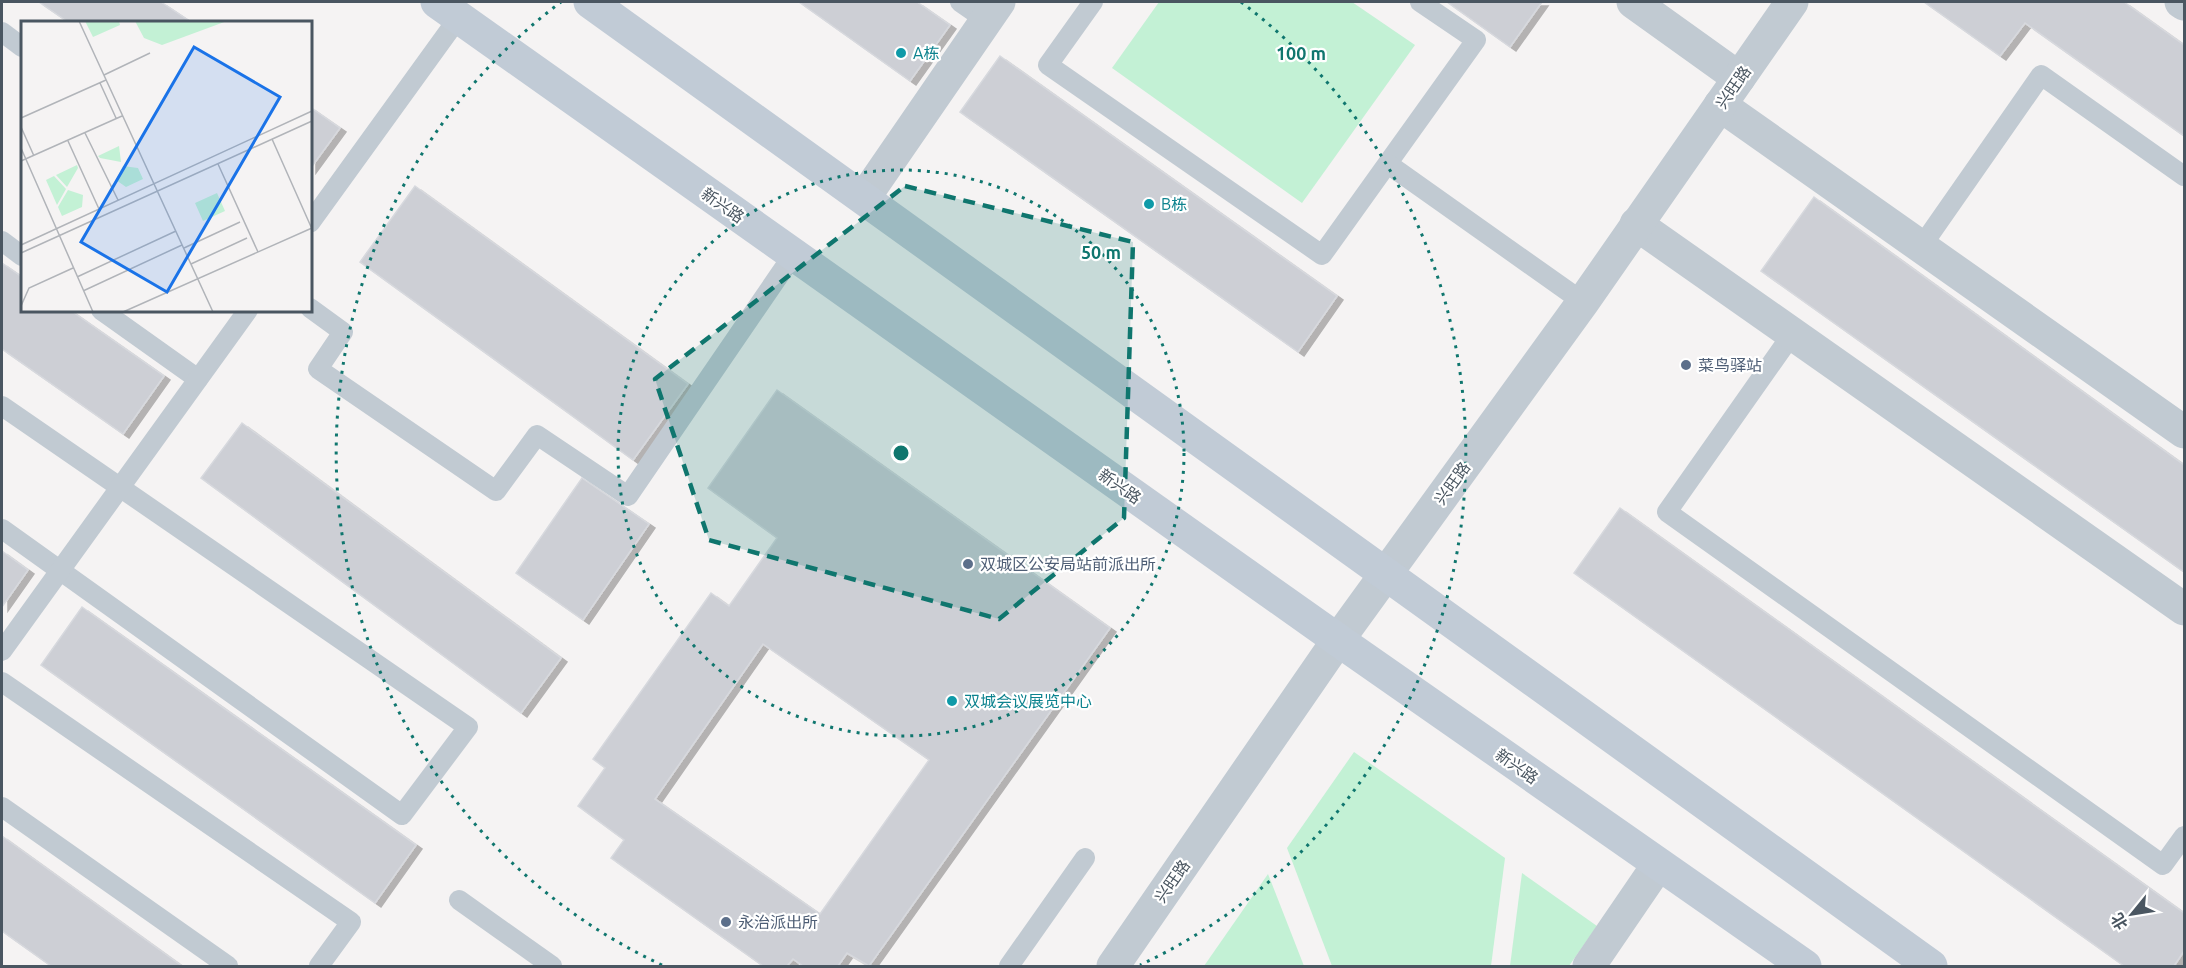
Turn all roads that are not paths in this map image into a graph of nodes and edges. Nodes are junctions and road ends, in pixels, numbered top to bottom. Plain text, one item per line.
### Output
1 (590, 2) edge
2 (1093, 2) edge
3 (1420, 2) edge
4 (1633, 2) edge
5 (1792, 2) edge
6 (2181, 2) edge
7 (2184, 4) edge
8 (982, 8) edge
9 (448, 9) edge
10 (2, 33) edge
11 (21, 46) edge
12 (1739, 78) junction
13 (1720, 105) junction
14 (1388, 164) junction
15 (2184, 176) edge
16 (864, 198) junction
17 (312, 220) edge
18 (1636, 224) junction
19 (2, 241) edge
20 (1921, 247) junction
21 (21, 255) edge
22 (793, 255) junction
23 (1583, 302) junction
24 (312, 309) edge
25 (104, 312) edge
26 (247, 312) edge
27 (1793, 333) junction
28 (198, 379) junction
29 (2, 406) edge
30 (2184, 432) edge
31 (120, 487) junction
32 (2, 529) edge
33 (60, 570) junction
34 (1385, 576) junction
35 (2184, 609) edge
36 (1338, 640) junction
37 (2, 651) edge
38 (2, 682) edge
39 (2, 807) edge
40 (2184, 836) edge
41 (1085, 858) dead end
42 (1658, 864) junction
43 (459, 900) dead end
44 (1015, 964) edge
45 (228, 966) edge
46 (319, 966) edge
47 (552, 966) edge
48 (1113, 966) edge
49 (1589, 966) edge
50 (1806, 966) edge
51 (1931, 966) edge

1 - 16 main road
2 - 14 lane
3 - 14 lane
4 - 12 street
5 - 12 street, 兴旺路
6 - 7 street
8 - 16 street
9 - 17 lane
9 - 22 main road, 新兴路
10 - 11 lane
12 - 13 street, 兴旺路
13 - 18 street, 兴旺路
13 - 20 street
14 - 23 lane
15 - 20 lane
16 - 34 main road
18 - 23 street, 兴旺路
18 - 27 street
19 - 21 lane
20 - 30 street
22 - 24 lane
22 - 36 main road, 新兴路
23 - 34 street, 兴旺路
25 - 28 lane
26 - 28 lane
27 - 35 street
27 - 40 lane
28 - 31 lane
29 - 31 lane
31 - 33 lane
31 - 33 lane
32 - 33 lane
33 - 37 lane
34 - 36 street, 兴旺路
34 - 51 main road
36 - 42 main road, 新兴路
36 - 48 street, 兴旺路
38 - 46 lane
39 - 45 lane
41 - 44 lane
42 - 49 street
42 - 50 main road, 新兴路
43 - 47 lane

